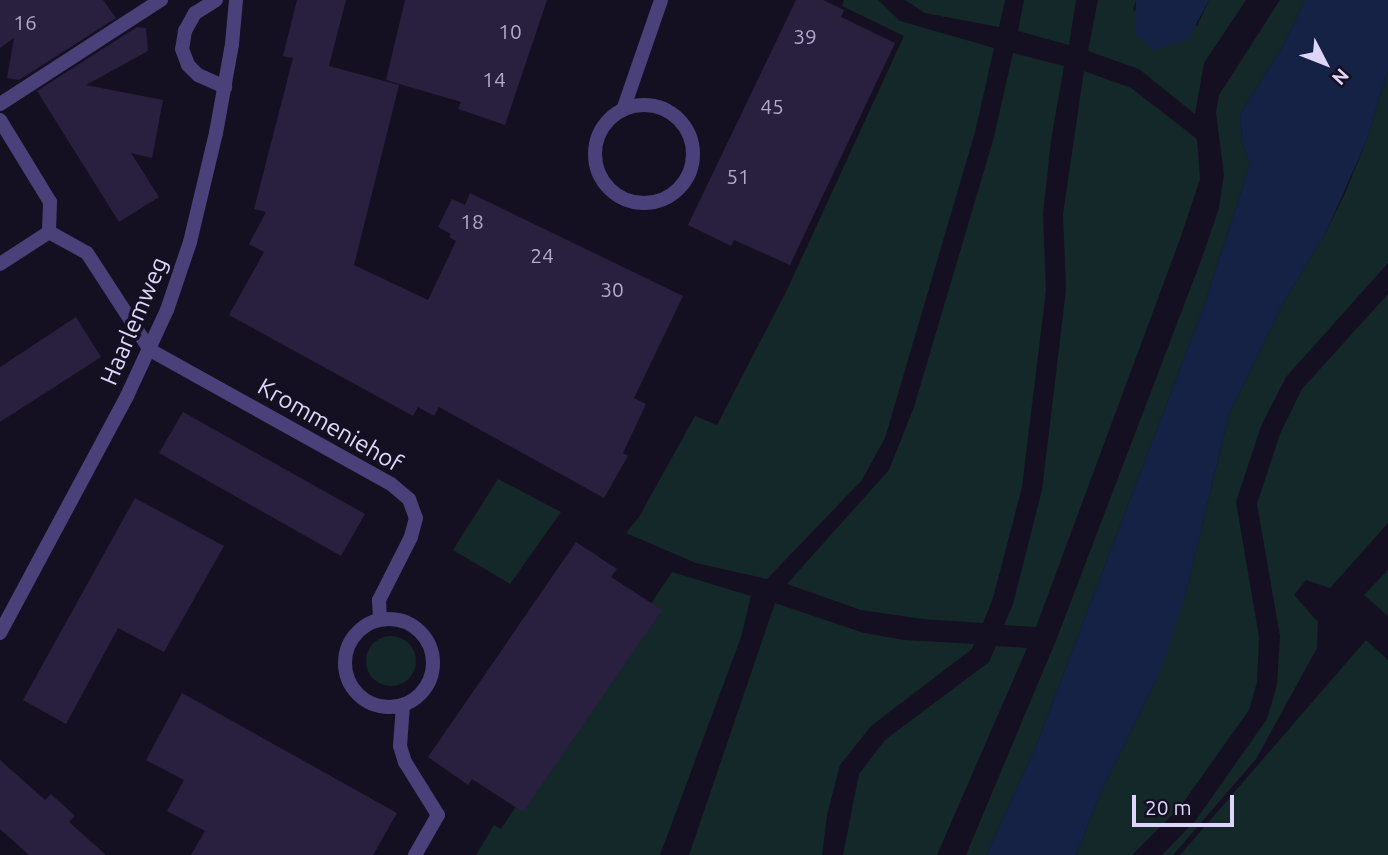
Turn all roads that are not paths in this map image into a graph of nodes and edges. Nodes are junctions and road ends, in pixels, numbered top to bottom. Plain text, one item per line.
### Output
1 (161, 0) edge
2 (216, 0) edge
3 (236, 0) edge
4 (661, 0) edge
5 (225, 87) junction
6 (0, 104) edge
7 (623, 110) junction
8 (0, 120) edge
9 (49, 232) junction
10 (0, 264) edge
11 (150, 351) junction
12 (380, 619) junction
13 (0, 633) edge
14 (403, 705) junction
15 (415, 855) edge

1 - 6 street
2 - 5 street
3 - 5 street, Haarlemweg
4 - 7 street
5 - 11 street, Haarlemweg
7 - 7 street
8 - 9 street
9 - 10 street
9 - 11 street
11 - 12 street, Krommeniehof
11 - 13 street, Haarlemweg
12 - 14 street
12 - 14 street
14 - 15 street

